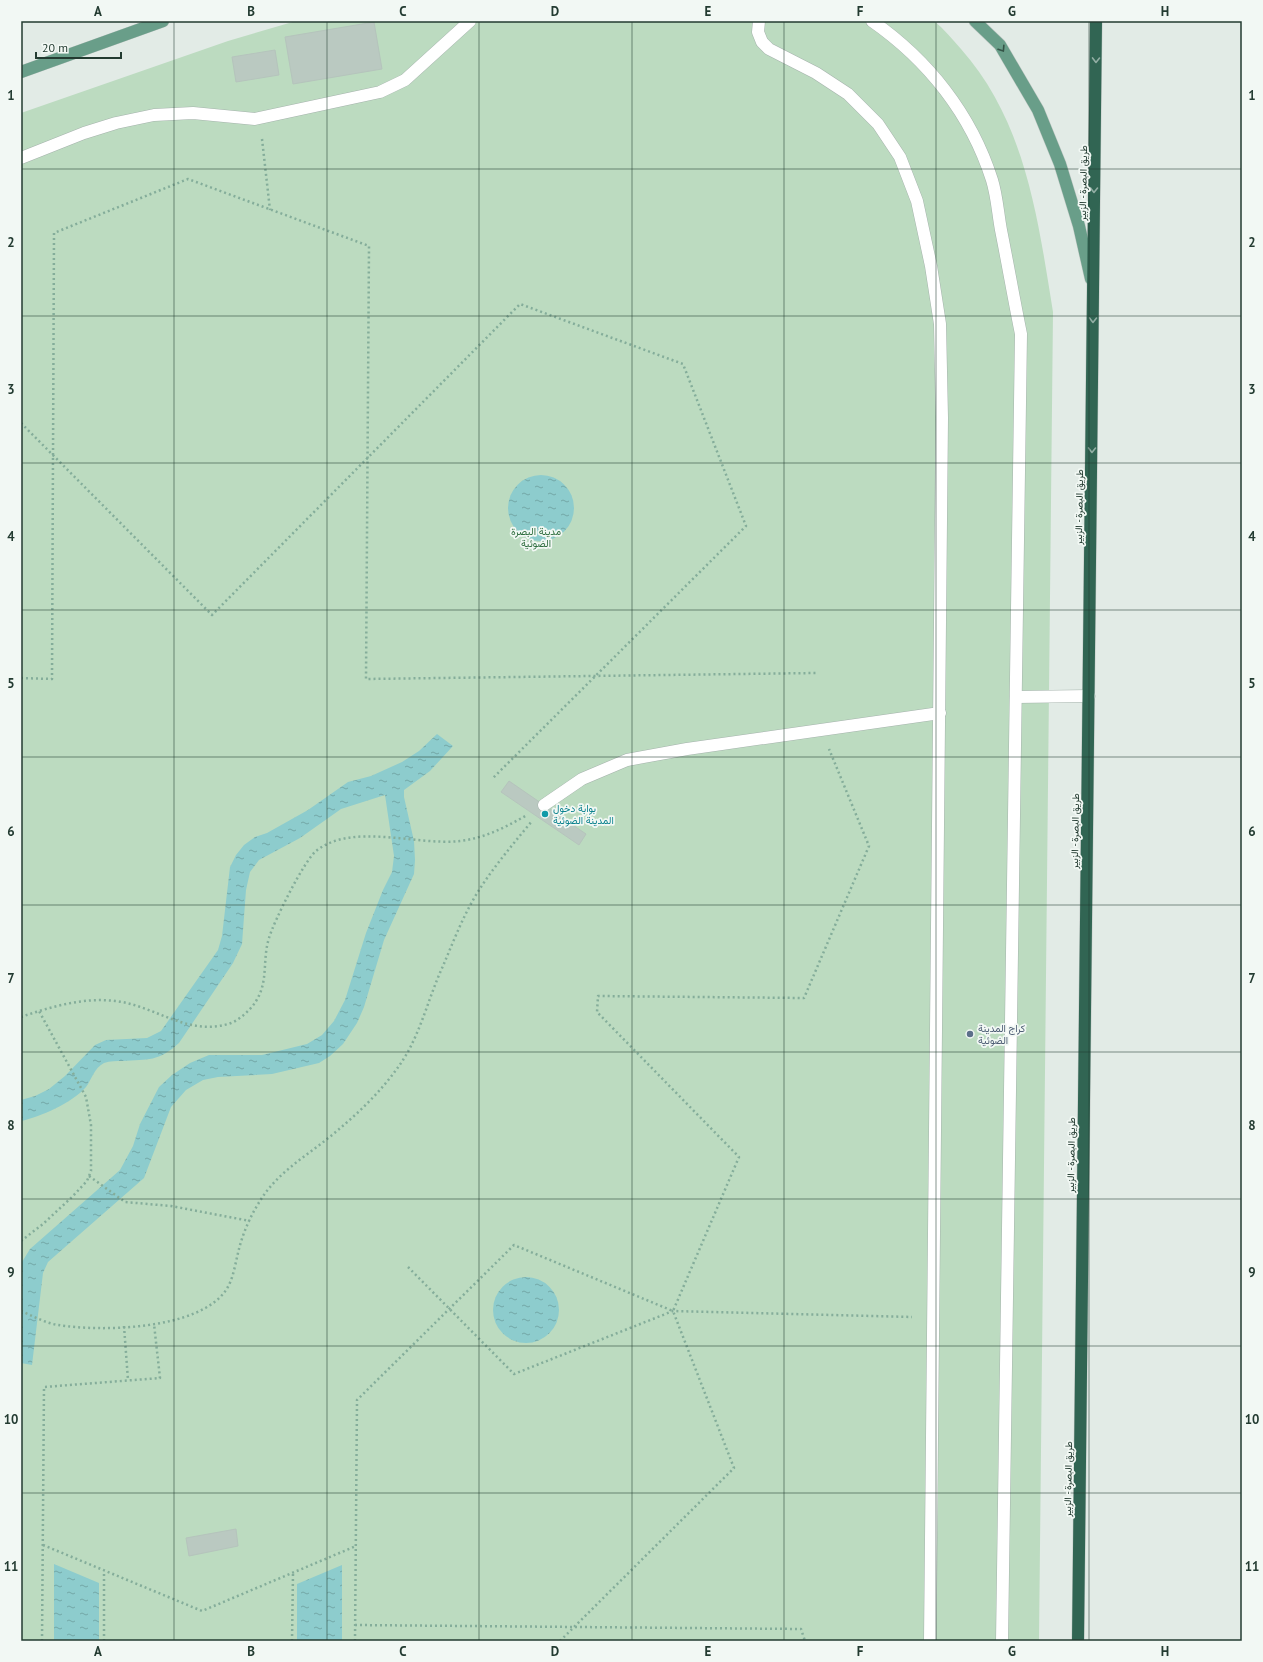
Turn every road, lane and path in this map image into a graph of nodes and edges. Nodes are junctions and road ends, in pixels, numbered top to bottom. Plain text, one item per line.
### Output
1 (163, 21) edge
2 (470, 21) edge
3 (759, 21) edge
4 (872, 21) edge
5 (975, 21) edge
6 (1096, 21) edge
7 (21, 72) edge
8 (258, 118) junction
9 (21, 158) edge
10 (270, 210) junction
11 (1093, 288) junction
12 (21, 423) edge
13 (53, 455) junction
14 (368, 458) junction
15 (816, 673) dead end
16 (595, 676) junction
17 (21, 678) edge
18 (1089, 696) junction
19 (1016, 697) junction
20 (940, 713) junction
21 (821, 730) junction
22 (493, 778) dead end
23 (544, 805) dead end
24 (531, 813) dead end
25 (536, 816) dead end
26 (39, 1011) junction
27 (21, 1017) edge
28 (89, 1176) junction
29 (250, 1221) junction
30 (21, 1241) edge
31 (408, 1267) dead end
32 (449, 1309) junction
33 (21, 1311) edge
34 (673, 1311) junction
35 (933, 1317) junction
36 (154, 1324) junction
37 (124, 1326) junction
38 (128, 1380) junction
39 (43, 1546) junction
40 (356, 1546) junction
41 (104, 1571) junction
42 (293, 1573) junction
43 (355, 1626) junction
44 (574, 1627) junction
45 (42, 1641) edge
46 (104, 1641) edge
47 (292, 1641) edge
48 (355, 1641) edge
49 (560, 1641) edge
50 (806, 1641) edge
51 (930, 1641) edge
52 (1002, 1641) edge
53 (1078, 1641) edge

1 - 7 main road
2 - 8 street
3 - 20 street
4 - 19 street
5 -> 11 main road
6 -> 11 highway, طريق البصرة - الزبير
8 - 9 street
8 - 10 path
10 - 13 path
10 - 14 path
11 -> 18 highway, طريق البصرة - الزبير
12 - 13 path
13 - 14 path
13 - 17 path
14 - 16 path
14 - 16 path
15 - 16 path
16 - 22 path
18 - 19 street
18 - 53 highway, طريق البصرة - الزبير
19 - 52 street
20 - 21 street
20 - 35 street
21 - 23 street
21 - 34 path
24 - 26 path
25 - 29 path
26 - 27 path
26 - 28 path
28 - 29 path
28 - 30 path
29 - 36 path
31 - 32 path
32 - 34 path
32 - 34 path
32 - 40 path
33 - 37 path
34 - 35 path
34 - 44 path
35 - 51 street
36 - 37 path
36 - 38 path
37 - 38 path
38 - 39 path
39 - 41 path
39 - 45 path
40 - 42 path
40 - 43 path
41 - 42 path
41 - 46 path
42 - 47 path
43 - 44 path
43 - 48 path
44 - 49 path
44 - 50 path

